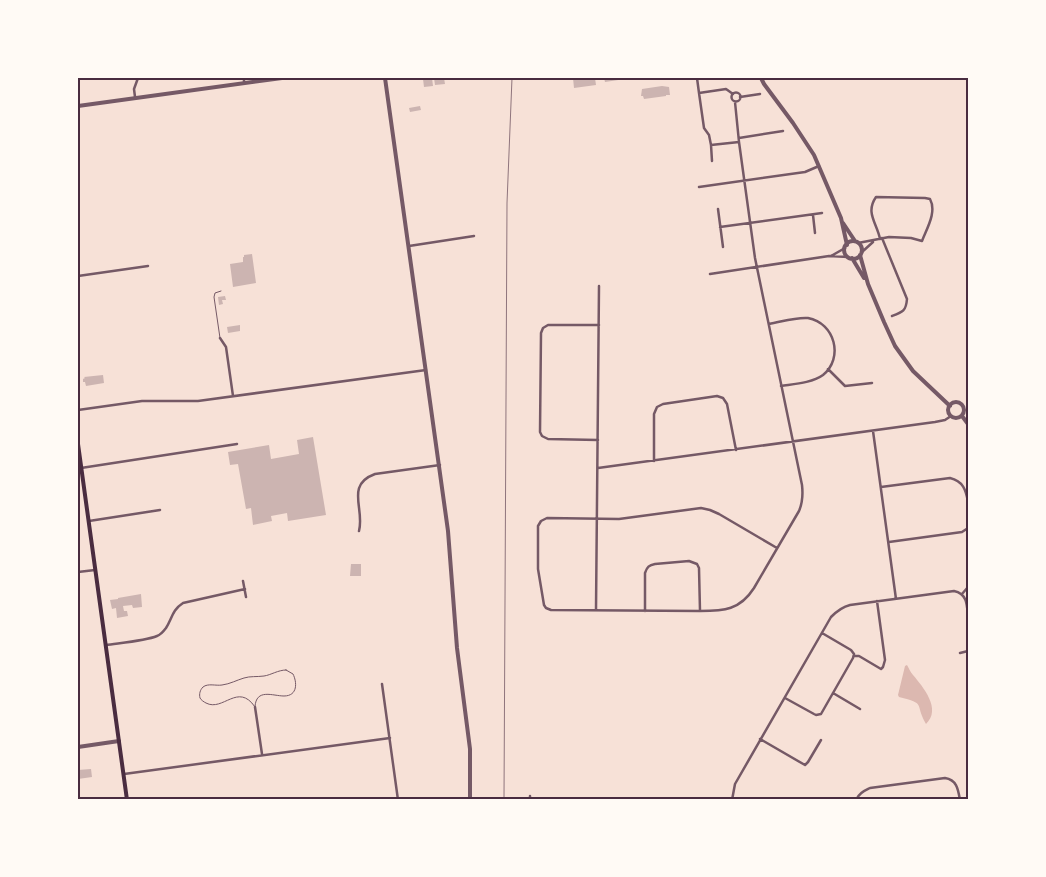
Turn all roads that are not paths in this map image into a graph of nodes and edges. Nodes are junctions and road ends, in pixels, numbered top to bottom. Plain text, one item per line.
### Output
1 (138, 78) edge
2 (244, 78) edge
3 (282, 78) edge
4 (386, 78) edge
5 (697, 78) edge
6 (761, 78) edge
7 (244, 83) junction
8 (699, 93) junction
9 (733, 94) junction
10 (760, 94) dead end
11 (135, 97) junction
12 (740, 97) junction
13 (735, 102) junction
14 (78, 106) edge
15 (783, 131) dead end
16 (739, 138) junction
17 (739, 142) junction
18 (711, 145) junction
19 (712, 161) dead end
20 (819, 166) junction
21 (745, 180) junction
22 (699, 187) dead end
23 (718, 209) dead end
24 (822, 213) dead end
25 (813, 214) junction
26 (841, 218) junction
27 (751, 223) junction
28 (720, 226) junction
29 (815, 233) dead end
30 (474, 236) dead end
31 (881, 239) junction
32 (875, 241) junction
33 (857, 242) junction
34 (409, 246) junction
35 (723, 247) dead end
36 (846, 247) junction
37 (861, 253) junction
38 (830, 256) junction
39 (850, 257) junction
40 (148, 266) dead end
41 (757, 267) junction
42 (710, 274) dead end
43 (78, 276) edge
44 (868, 284) junction
45 (600, 286) dead end
46 (221, 291) dead end
47 (599, 292) junction
48 (605, 292) dead end
49 (892, 316) dead end
50 (769, 324) junction
51 (599, 325) junction
52 (220, 338) joint
53 (426, 370) junction
54 (828, 370) junction
55 (872, 383) dead end
56 (781, 386) junction
57 (233, 396) junction
58 (950, 406) junction
59 (78, 410) edge
60 (950, 416) junction
61 (962, 416) junction
62 (968, 424) edge
63 (873, 431) junction
64 (598, 440) junction
65 (793, 442) junction
66 (78, 444) edge
67 (237, 444) dead end
68 (736, 450) junction
69 (654, 461) junction
70 (440, 465) junction
71 (81, 468) junction
72 (598, 468) junction
73 (881, 487) junction
74 (968, 502) edge
75 (160, 510) dead end
76 (597, 519) junction
77 (88, 521) junction
78 (968, 528) edge
79 (359, 531) dead end
80 (889, 542) junction
81 (777, 548) junction
82 (95, 570) junction
83 (78, 572) edge
84 (243, 581) dead end
85 (968, 587) edge
86 (245, 589) junction
87 (962, 594) junction
88 (246, 597) dead end
89 (896, 599) junction
90 (877, 601) junction
91 (596, 610) junction
92 (645, 611) junction
93 (700, 611) junction
94 (968, 618) edge
95 (822, 633) junction
96 (106, 645) junction
97 (968, 652) edge
98 (960, 653) dead end
99 (854, 656) junction
100 (382, 684) dead end
101 (833, 693) junction
102 (785, 698) junction
103 (255, 707) junction
104 (860, 709) dead end
105 (390, 738) junction
106 (760, 740) junction
107 (820, 740) dead end
108 (119, 741) junction
109 (78, 747) edge
110 (262, 754) junction
111 (124, 774) junction
112 (127, 800) edge
113 (398, 800) edge
114 (470, 800) edge
115 (732, 800) edge
116 (856, 800) edge
117 (960, 800) edge

1 - 11 street
2 - 7 street
3 - 7 street
4 - 34 street
5 - 8 street
6 - 20 street
7 - 11 street
8 - 9 street
8 - 18 street
9 - 12 street
9 - 13 street
10 - 12 street
11 - 14 street
12 - 13 street
13 - 16 street
15 - 16 street
16 - 17 street
17 - 18 street
17 - 21 street
18 - 19 street
20 - 21 street
20 - 26 street
21 - 22 street
21 - 27 street
23 - 28 street
24 - 25 street
25 - 27 street
25 - 29 street
26 - 33 street
26 - 36 street
27 - 28 street
27 - 41 street
28 - 35 street
30 - 34 street
31 - 31 street
31 - 32 street
31 - 49 street
32 - 33 street
32 - 37 street
33 - 36 street
33 - 37 street
34 - 53 street
36 - 38 street
36 - 39 street
37 - 39 street
37 - 44 street
38 - 39 street
38 - 41 street
39 - 44 street
40 - 43 street
41 - 42 street
41 - 50 street
44 - 58 street
45 - 47 street
46 - 52 lane
47 - 48 street
47 - 51 street
50 - 54 street
50 - 56 street
51 - 64 street
51 - 64 street
52 - 57 street
53 - 57 street
53 - 70 street
54 - 55 street
54 - 56 street
56 - 65 street
57 - 59 street
58 - 60 street
58 - 61 street
60 - 61 street
60 - 63 street
61 - 62 street
63 - 65 street
63 - 73 street
64 - 72 street
65 - 68 street
65 - 81 street
66 - 71 main road
67 - 71 street
68 - 69 street
68 - 69 street
69 - 72 street
70 - 79 street
70 - 114 street
71 - 77 main road
72 - 76 street
73 - 74 street
73 - 80 street
75 - 77 street
76 - 81 street
76 - 91 street
76 - 91 street
77 - 82 main road
78 - 80 street
80 - 89 street
81 - 93 street
82 - 83 street
82 - 96 main road
84 - 86 street
85 - 87 street
86 - 88 street
86 - 96 street
87 - 89 street
87 - 94 street
89 - 90 street
90 - 95 street
90 - 99 street
91 - 92 street
92 - 93 street
92 - 93 street
95 - 99 street
95 - 102 street
96 - 108 main road
97 - 98 street
99 - 101 street
100 - 105 street
101 - 102 street
101 - 104 street
102 - 106 street
103 - 103 lane
103 - 110 street
105 - 110 street
105 - 113 street
106 - 107 street
106 - 115 street
108 - 109 street
108 - 111 main road
110 - 111 street
111 - 112 main road
116 - 117 street

